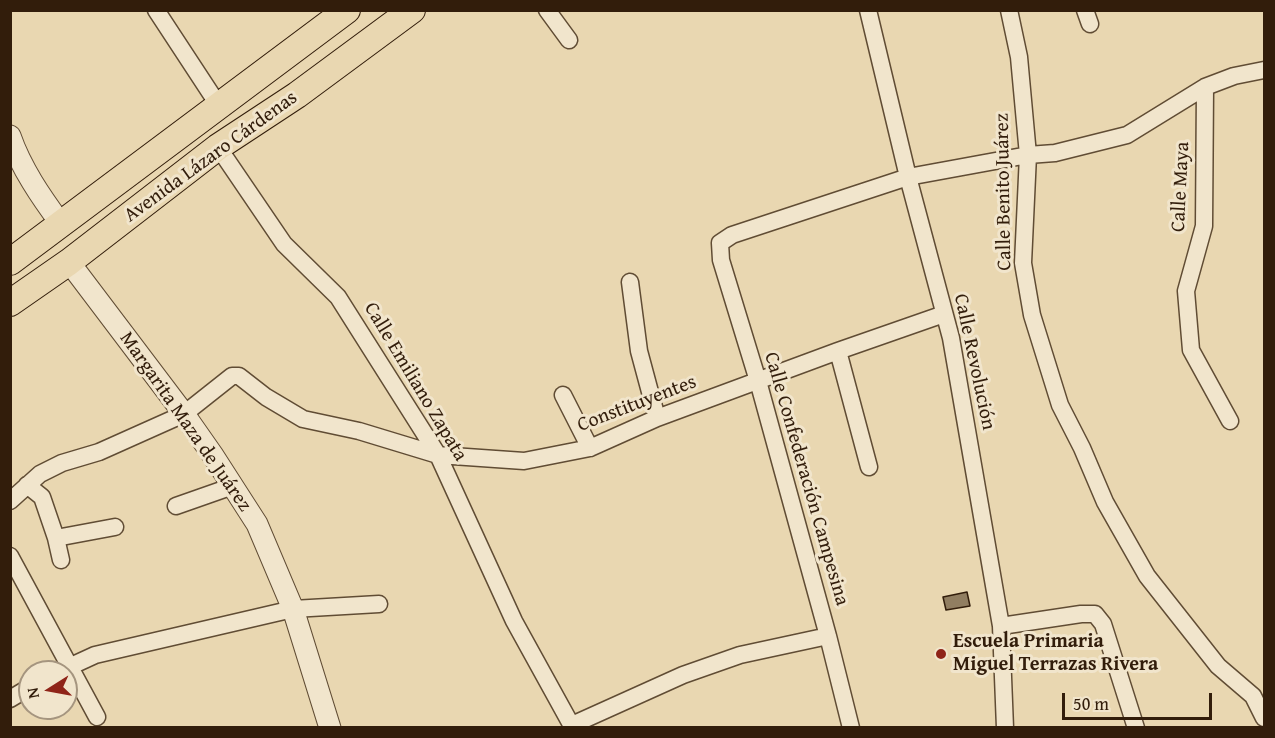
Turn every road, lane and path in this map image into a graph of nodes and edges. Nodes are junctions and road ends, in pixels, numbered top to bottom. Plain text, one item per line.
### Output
1 (156, 10) edge
2 (347, 10) edge
3 (412, 10) edge
4 (548, 10) edge
5 (868, 10) edge
6 (1010, 10) edge
7 (569, 40) dead end
8 (1264, 70) edge
9 (1205, 87) junction
10 (219, 106) junction
11 (10, 136) edge
12 (218, 147) junction
13 (1028, 155) junction
14 (908, 177) junction
15 (61, 224) junction
16 (10, 262) edge
17 (69, 262) junction
18 (630, 282) dead end
19 (10, 303) edge
20 (944, 314) junction
21 (838, 351) junction
22 (758, 381) junction
23 (563, 395) dead end
24 (184, 414) junction
25 (657, 418) junction
26 (1230, 422) dead end
27 (591, 448) junction
28 (438, 455) junction
29 (869, 467) dead end
30 (27, 485) junction
31 (233, 486) junction
32 (10, 501) edge
33 (176, 506) dead end
34 (114, 527) dead end
35 (56, 538) junction
36 (10, 556) edge
37 (61, 560) dead end
38 (379, 604) dead end
39 (293, 609) junction
40 (1001, 626) junction
41 (828, 636) junction
42 (60, 660) edge
43 (78, 662) edge
44 (78, 689) edge
45 (98, 717) dead end
46 (1264, 718) edge
47 (572, 726) edge
48 (330, 728) edge
49 (850, 728) edge
50 (1005, 728) edge
51 (1136, 728) edge

1 - 10 street
2 - 10 main road, Avenida Lázaro Cárdenas
3 - 12 main road, Avenida Lázaro Cárdenas
4 - 7 street
5 - 14 street, Calle Revolución
6 - 13 street, Calle Benito Juárez
8 - 9 street
9 - 13 street
9 - 26 street, Calle Maya
10 - 15 main road, Avenida Lázaro Cárdenas
11 - 15 street
12 - 17 main road, Avenida Lázaro Cárdenas
12 - 28 street, Calle Emiliano Zapata
13 - 14 street
13 - 46 street, Calle Benito Juárez
14 - 20 street, Calle Revolución
14 - 22 street, Calle Confederación Campesina
15 - 16 main road, Avenida Lázaro Cárdenas
17 - 19 main road, Avenida Lázaro Cárdenas
17 - 24 street, Margarita Maza de Juárez
18 - 25 street
20 - 21 street, Constituyentes
20 - 40 street, Calle Revolución
21 - 22 street, Constituyentes
21 - 29 street
22 - 25 street, Constituyentes
22 - 41 street, Calle Confederación Campesina
23 - 27 street
24 - 28 street, Constituyentes
24 - 30 street, Constituyentes
24 - 31 street, Margarita Maza de Juárez
25 - 27 street, Constituyentes
27 - 28 street, Constituyentes
28 - 47 street, Calle Emiliano Zapata
30 - 32 street, Constituyentes
30 - 35 street
31 - 33 street
31 - 39 street, Margarita Maza de Juárez
34 - 35 street
35 - 37 street
36 - 42 street
38 - 39 street
39 - 43 street
39 - 48 street, Margarita Maza de Juárez
40 - 50 street, Calle Revolución
40 - 51 street
41 - 47 street
41 - 49 street, Calle Confederación Campesina
44 - 45 street

